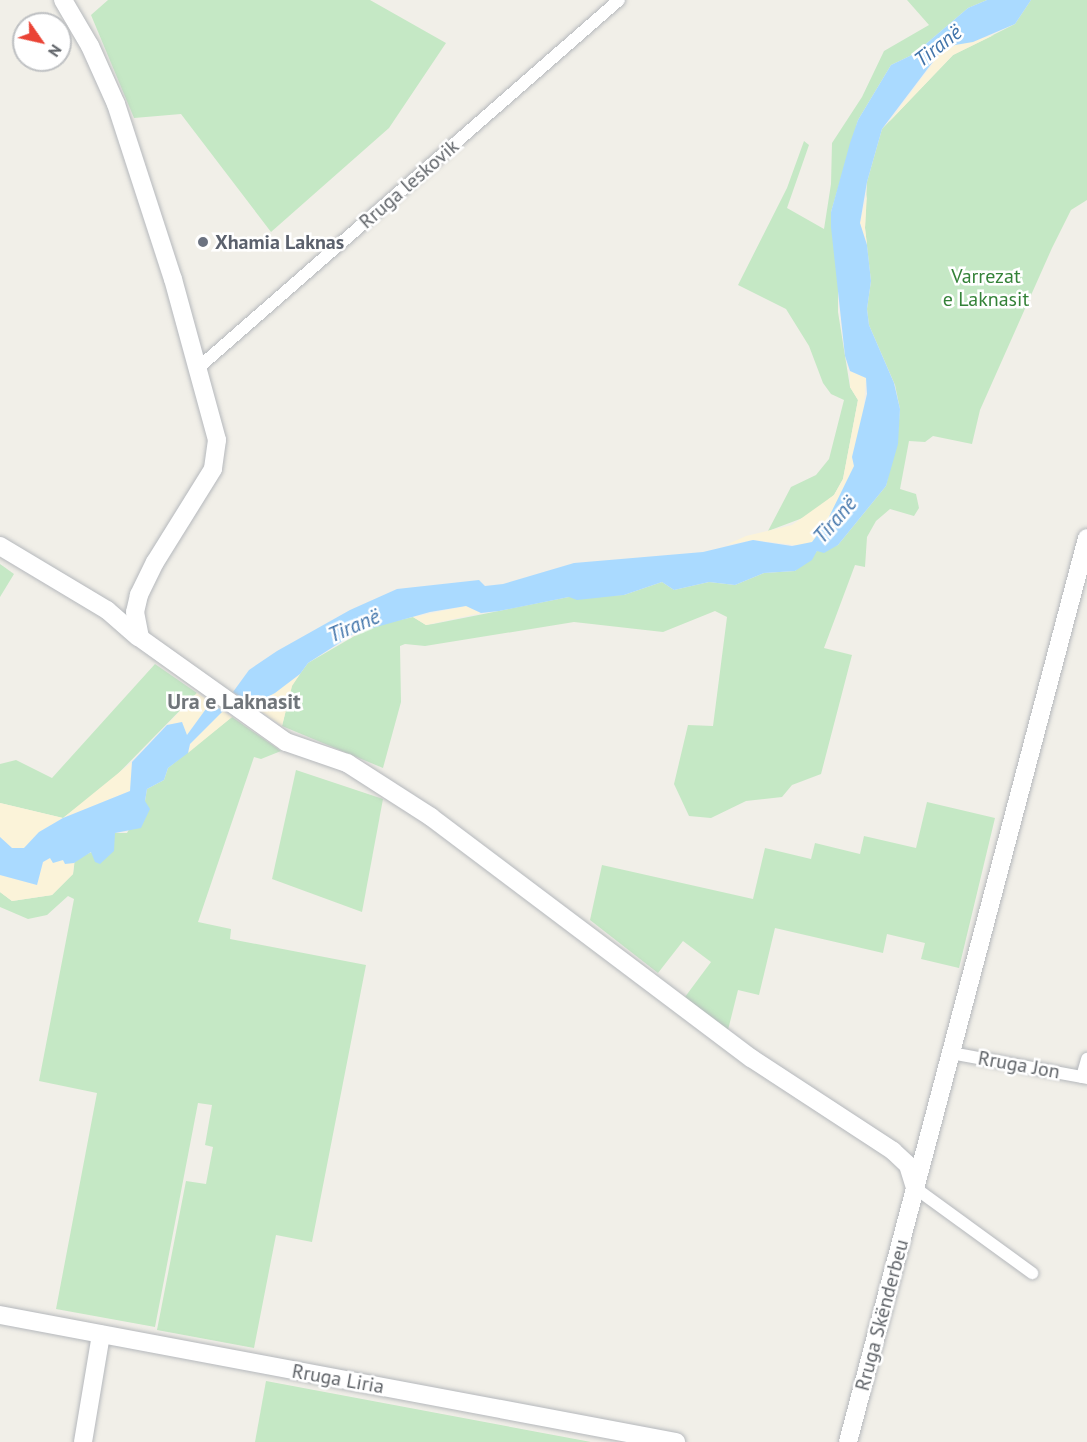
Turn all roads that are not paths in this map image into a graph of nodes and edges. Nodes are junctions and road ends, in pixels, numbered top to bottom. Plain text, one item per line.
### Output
1 (63, 0) edge
2 (618, 0) edge
3 (198, 368) junction
4 (1087, 538) edge
5 (0, 546) edge
6 (139, 595) junction
7 (107, 610) junction
8 (145, 644) junction
9 (951, 1053) junction
10 (1087, 1059) edge
11 (1085, 1077) edge
12 (929, 1137) junction
13 (893, 1150) junction
14 (915, 1188) junction
15 (1032, 1273) dead end
16 (0, 1315) edge
17 (102, 1334) junction
18 (84, 1442) edge
19 (676, 1442) edge
20 (848, 1442) edge

1 - 3 main road
2 - 3 street, Rruga leskovik
3 - 6 main road
4 - 9 main road, Rruga Skënderbeu
5 - 7 main road
6 - 7 main road
6 - 8 main road
7 - 8 main road
8 - 13 main road
9 - 11 street, Rruga Jon
9 - 12 main road, Rruga Skënderbeu
10 - 11 street
12 - 13 main road
12 - 14 main road, Rruga Skënderbeu
13 - 14 main road
14 - 15 street
14 - 20 main road, Rruga Skënderbeu
16 - 17 main road, Rruga Liria
17 - 18 main road
17 - 19 main road, Rruga Liria

